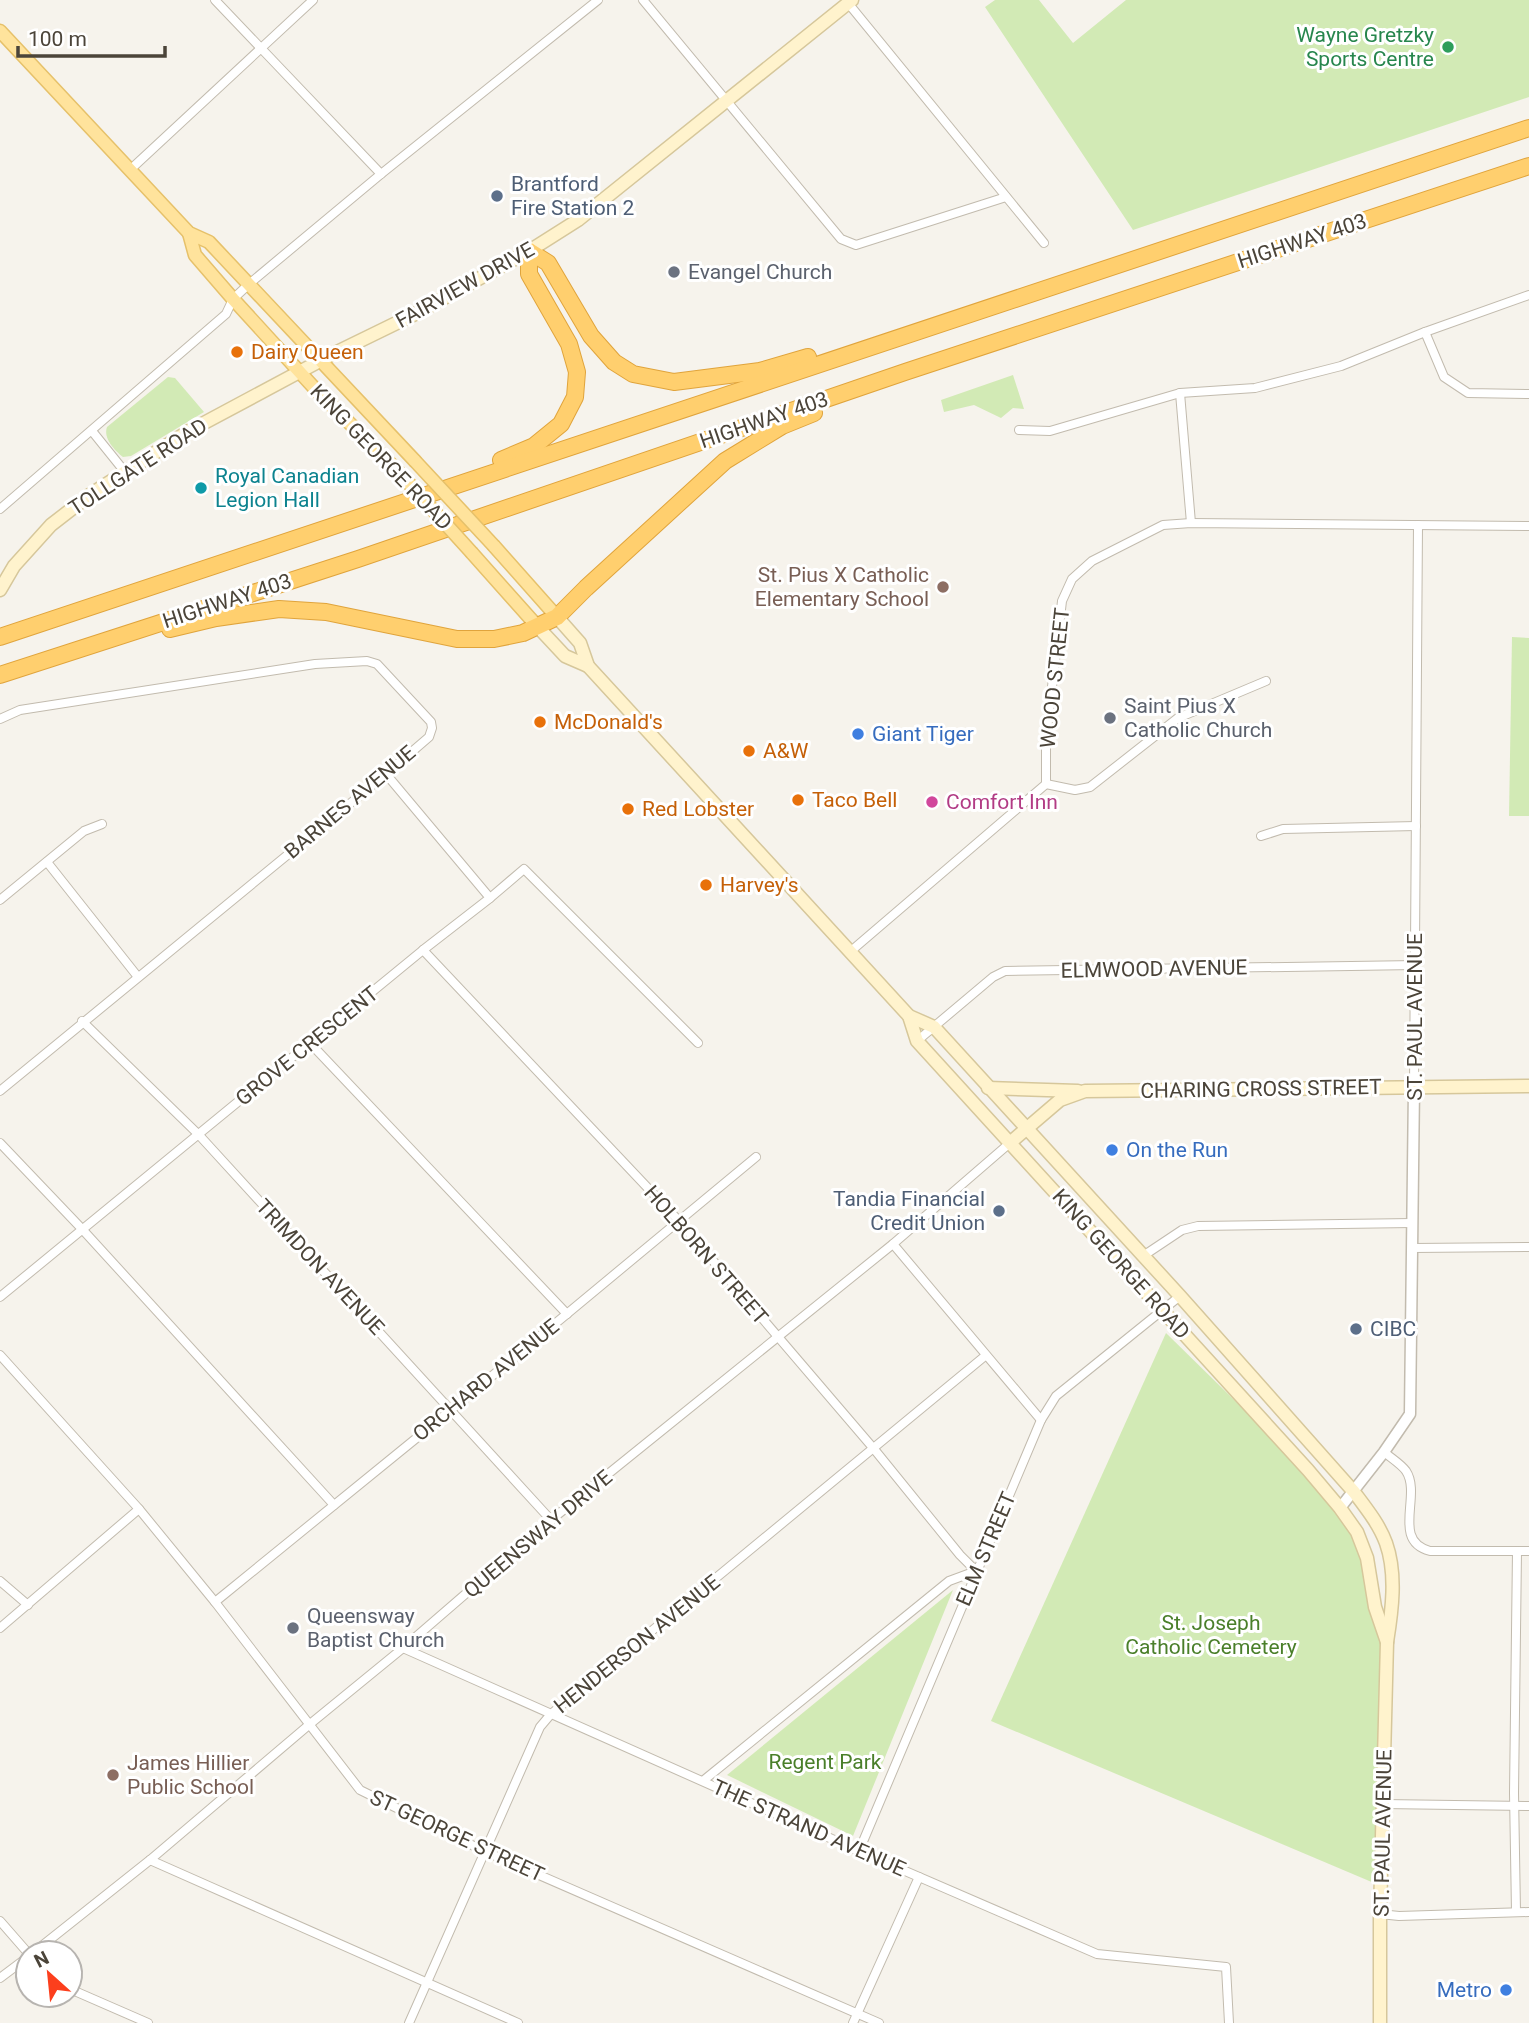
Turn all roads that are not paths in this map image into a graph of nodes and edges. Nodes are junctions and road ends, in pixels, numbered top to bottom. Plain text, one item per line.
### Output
1 (215, 0) edge
2 (313, 0) edge
3 (598, 0) edge
4 (643, 0) edge
5 (850, 1) edge
6 (0, 31) edge
7 (261, 46) junction
8 (727, 101) junction
9 (1529, 128) edge
10 (1529, 166) edge
11 (131, 169) junction
12 (381, 174) junction
13 (1006, 197) junction
14 (189, 233) junction
15 (1044, 243) dead end
16 (529, 251) junction
17 (249, 284) junction
18 (1529, 295) edge
19 (233, 299) junction
20 (936, 325) junction
21 (1425, 332) junction
22 (321, 361) junction
23 (300, 372) junction
24 (905, 372) junction
25 (1180, 393) junction
26 (1529, 394) edge
27 (1019, 430) dead end
28 (92, 431) junction
29 (125, 472) junction
30 (449, 487) junction
31 (0, 509) edge
32 (1191, 523) junction
33 (1418, 525) junction
34 (1529, 526) edge
35 (0, 590) edge
36 (557, 618) junction
37 (537, 626) junction
38 (0, 637) edge
39 (110, 638) junction
40 (588, 666) junction
41 (0, 675) edge
42 (1266, 681) dead end
43 (0, 719) edge
44 (386, 774) junction
45 (1046, 784) junction
46 (102, 824) dead end
47 (1416, 826) junction
48 (1261, 836) dead end
49 (47, 862) junction
50 (490, 898) junction
51 (0, 900) edge
52 (423, 950) junction
53 (850, 951) junction
54 (1416, 965) junction
55 (138, 977) junction
56 (909, 1016) junction
57 (82, 1021) junction
58 (933, 1027) junction
59 (917, 1041) junction
60 (310, 1043) junction
61 (698, 1043) dead end
62 (1529, 1086) edge
63 (1414, 1087) junction
64 (988, 1088) junction
65 (0, 1091) edge
66 (1086, 1091) junction
67 (1025, 1129) junction
68 (199, 1135) junction
69 (1011, 1142) junction
70 (0, 1143) edge
71 (756, 1157) dead end
72 (678, 1221) junction
73 (1412, 1223) junction
74 (82, 1229) junction
75 (892, 1244) junction
76 (1529, 1247) edge
77 (1413, 1248) junction
78 (1143, 1256) junction
79 (1180, 1296) junction
80 (0, 1297) edge
81 (1162, 1309) junction
82 (567, 1314) junction
83 (777, 1336) junction
84 (0, 1355) edge
85 (985, 1356) junction
86 (451, 1410) junction
87 (1041, 1420) junction
88 (874, 1449) junction
89 (1384, 1452) junction
90 (1354, 1492) junction
91 (334, 1505) junction
92 (1340, 1508) junction
93 (139, 1509) junction
94 (551, 1520) junction
95 (1517, 1551) junction
96 (1529, 1551) edge
97 (976, 1571) junction
98 (0, 1581) edge
99 (215, 1602) junction
100 (28, 1605) junction
101 (0, 1628) edge
102 (1387, 1642) junction
103 (403, 1648) junction
104 (551, 1714) junction
105 (310, 1724) junction
106 (704, 1780) junction
107 (1384, 1804) junction
108 (1514, 1806) junction
109 (1529, 1806) edge
110 (859, 1851) junction
111 (484, 1852) junction
112 (150, 1860) junction
113 (919, 1877) junction
114 (1516, 1912) junction
115 (1529, 1912) edge
116 (1380, 1914) junction
117 (0, 1922) edge
118 (16, 1939) edge
119 (49, 1939) edge
120 (14, 1967) edge
121 (0, 1978) edge
122 (426, 1982) junction
123 (84, 1995) edge
124 (857, 2014) junction
125 (148, 2023) edge
126 (409, 2023) edge
127 (519, 2023) edge
128 (853, 2023) edge
129 (879, 2023) edge
130 (1229, 2023) edge
131 (1380, 2023) edge

1 - 7 street
2 - 7 street
3 - 12 street
4 - 8 street
5 - 8 main road, FAIRVIEW DRIVE
5 - 13 street
6 - 11 main road, KING GEORGE ROAD
7 - 11 street
7 - 12 street
8 - 13 street
8 - 16 main road, FAIRVIEW DRIVE
9 - 20 highway, HIGHWAY 403
10 - 24 highway, HIGHWAY 403
11 - 14 main road, KING GEORGE ROAD
12 - 17 street
13 - 15 street
14 - 17 main road, KING GEORGE ROAD
14 - 19 main road, KING GEORGE ROAD
16 - 20 highway
16 - 22 main road, FAIRVIEW DRIVE
16 - 30 highway
17 - 19 street
17 - 22 main road, KING GEORGE ROAD
18 - 21 street
19 - 23 main road, KING GEORGE ROAD
19 - 28 street
20 - 30 highway, HIGHWAY 403
21 - 25 street
21 - 26 street
22 - 23 main road, FAIRVIEW DRIVE
22 - 36 main road, KING GEORGE ROAD, bridge
23 - 29 main road, TOLLGATE ROAD
23 - 37 main road, KING GEORGE ROAD, bridge
24 - 36 highway
24 - 39 highway, HIGHWAY 403
25 - 27 street
25 - 32 street
28 - 29 street
28 - 31 street
29 - 35 main road, TOLLGATE ROAD
30 - 38 highway, HIGHWAY 403
32 - 33 street, WOOD STREET
32 - 45 street, WOOD STREET
33 - 34 street, WOOD STREET
33 - 47 street, ST. PAUL AVENUE
36 - 37 highway
36 - 40 main road, KING GEORGE ROAD
37 - 39 highway
37 - 40 main road, KING GEORGE ROAD
39 - 41 highway, HIGHWAY 403
40 - 53 main road, KING GEORGE ROAD
42 - 45 street
43 - 44 street, BARNES AVENUE
44 - 50 street
44 - 55 street, BARNES AVENUE
45 - 53 street
46 - 49 street
47 - 48 street
47 - 54 street, ST. PAUL AVENUE
49 - 51 street
49 - 55 street
50 - 52 street, GROVE CRESCENT
50 - 61 street, GROVE CRESCENT
52 - 60 street, GROVE CRESCENT
52 - 72 street, HOLBORN STREET
53 - 56 main road, KING GEORGE ROAD
54 - 58 street, ELMWOOD AVENUE
54 - 63 street, ST. PAUL AVENUE
55 - 57 street, BARNES AVENUE
56 - 58 main road, KING GEORGE ROAD
56 - 59 main road, KING GEORGE ROAD
57 - 65 street, BARNES AVENUE
57 - 68 street, TRIMDON AVENUE
58 - 59 street, ELMWOOD AVENUE
58 - 64 main road, KING GEORGE ROAD
59 - 69 main road, KING GEORGE ROAD
60 - 68 street, GROVE CRESCENT
60 - 82 street
62 - 63 main road, CHARING CROSS STREET
63 - 66 main road, CHARING CROSS STREET
63 - 73 street, ST. PAUL AVENUE
64 - 66 main road
64 - 67 main road, KING GEORGE ROAD
66 - 67 main road, CHARING CROSS STREET
67 - 69 main road, CHARING CROSS STREET
67 - 78 main road, KING GEORGE ROAD
68 - 74 street, GROVE CRESCENT
68 - 86 street, TRIMDON AVENUE
69 - 75 street, QUEENSWAY DRIVE
69 - 81 main road, KING GEORGE ROAD
70 - 74 street
71 - 72 street, ORCHARD AVENUE
72 - 82 street, ORCHARD AVENUE
72 - 83 street, HOLBORN STREET
73 - 77 street, ST. PAUL AVENUE
73 - 78 street
74 - 80 street, GROVE CRESCENT
74 - 91 street
75 - 83 street, QUEENSWAY DRIVE
75 - 85 street
76 - 77 street
77 - 89 street, ST. PAUL AVENUE
78 - 79 main road, KING GEORGE ROAD
79 - 81 street, ELM STREET
79 - 90 main road, KING GEORGE ROAD
81 - 87 street, ELM STREET
81 - 92 main road, KING GEORGE ROAD
82 - 86 street, ORCHARD AVENUE
83 - 88 street, HOLBORN STREET
83 - 94 street, QUEENSWAY DRIVE
84 - 93 street, ST GEORGE STREET
85 - 87 street
85 - 88 street, HENDERSON AVENUE
86 - 91 street, ORCHARD AVENUE
86 - 94 street, TRIMDON AVENUE
87 - 97 street, ELM STREET
88 - 97 street, HOLBORN STREET
88 - 104 street, HENDERSON AVENUE
89 - 90 street, ST. PAUL AVENUE
89 - 95 street
90 - 92 street, ST. PAUL AVENUE
90 - 102 main road, ST. PAUL AVENUE
91 - 99 street, ORCHARD AVENUE
92 - 102 main road, ST. PAUL AVENUE
93 - 99 street, ST GEORGE STREET
93 - 100 street
94 - 103 street, QUEENSWAY DRIVE
95 - 96 street
95 - 108 street
97 - 106 street
97 - 110 street, ELM STREET
98 - 100 street
99 - 105 street, ST GEORGE STREET
100 - 101 street
102 - 107 main road, ST. PAUL AVENUE
103 - 104 street, THE STRAND AVENUE
103 - 105 street, QUEENSWAY DRIVE
104 - 106 street, THE STRAND AVENUE
104 - 111 street, HENDERSON AVENUE
105 - 111 street, ST GEORGE STREET
105 - 112 street, QUEENSWAY DRIVE
106 - 110 street, THE STRAND AVENUE
107 - 108 street
107 - 116 main road, ST. PAUL AVENUE
108 - 109 street
108 - 114 street
110 - 113 street, THE STRAND AVENUE
111 - 122 street, HENDERSON AVENUE
111 - 124 street, ST GEORGE STREET
112 - 119 street, QUEENSWAY DRIVE
112 - 122 street
113 - 124 street
113 - 130 street, THE STRAND AVENUE
114 - 115 street
114 - 116 street
116 - 131 main road, ST. PAUL AVENUE
117 - 118 street
120 - 121 street, QUEENSWAY DRIVE
122 - 126 street, HENDERSON AVENUE
122 - 127 street
123 - 125 street
124 - 128 street
124 - 129 street, ST GEORGE STREET

